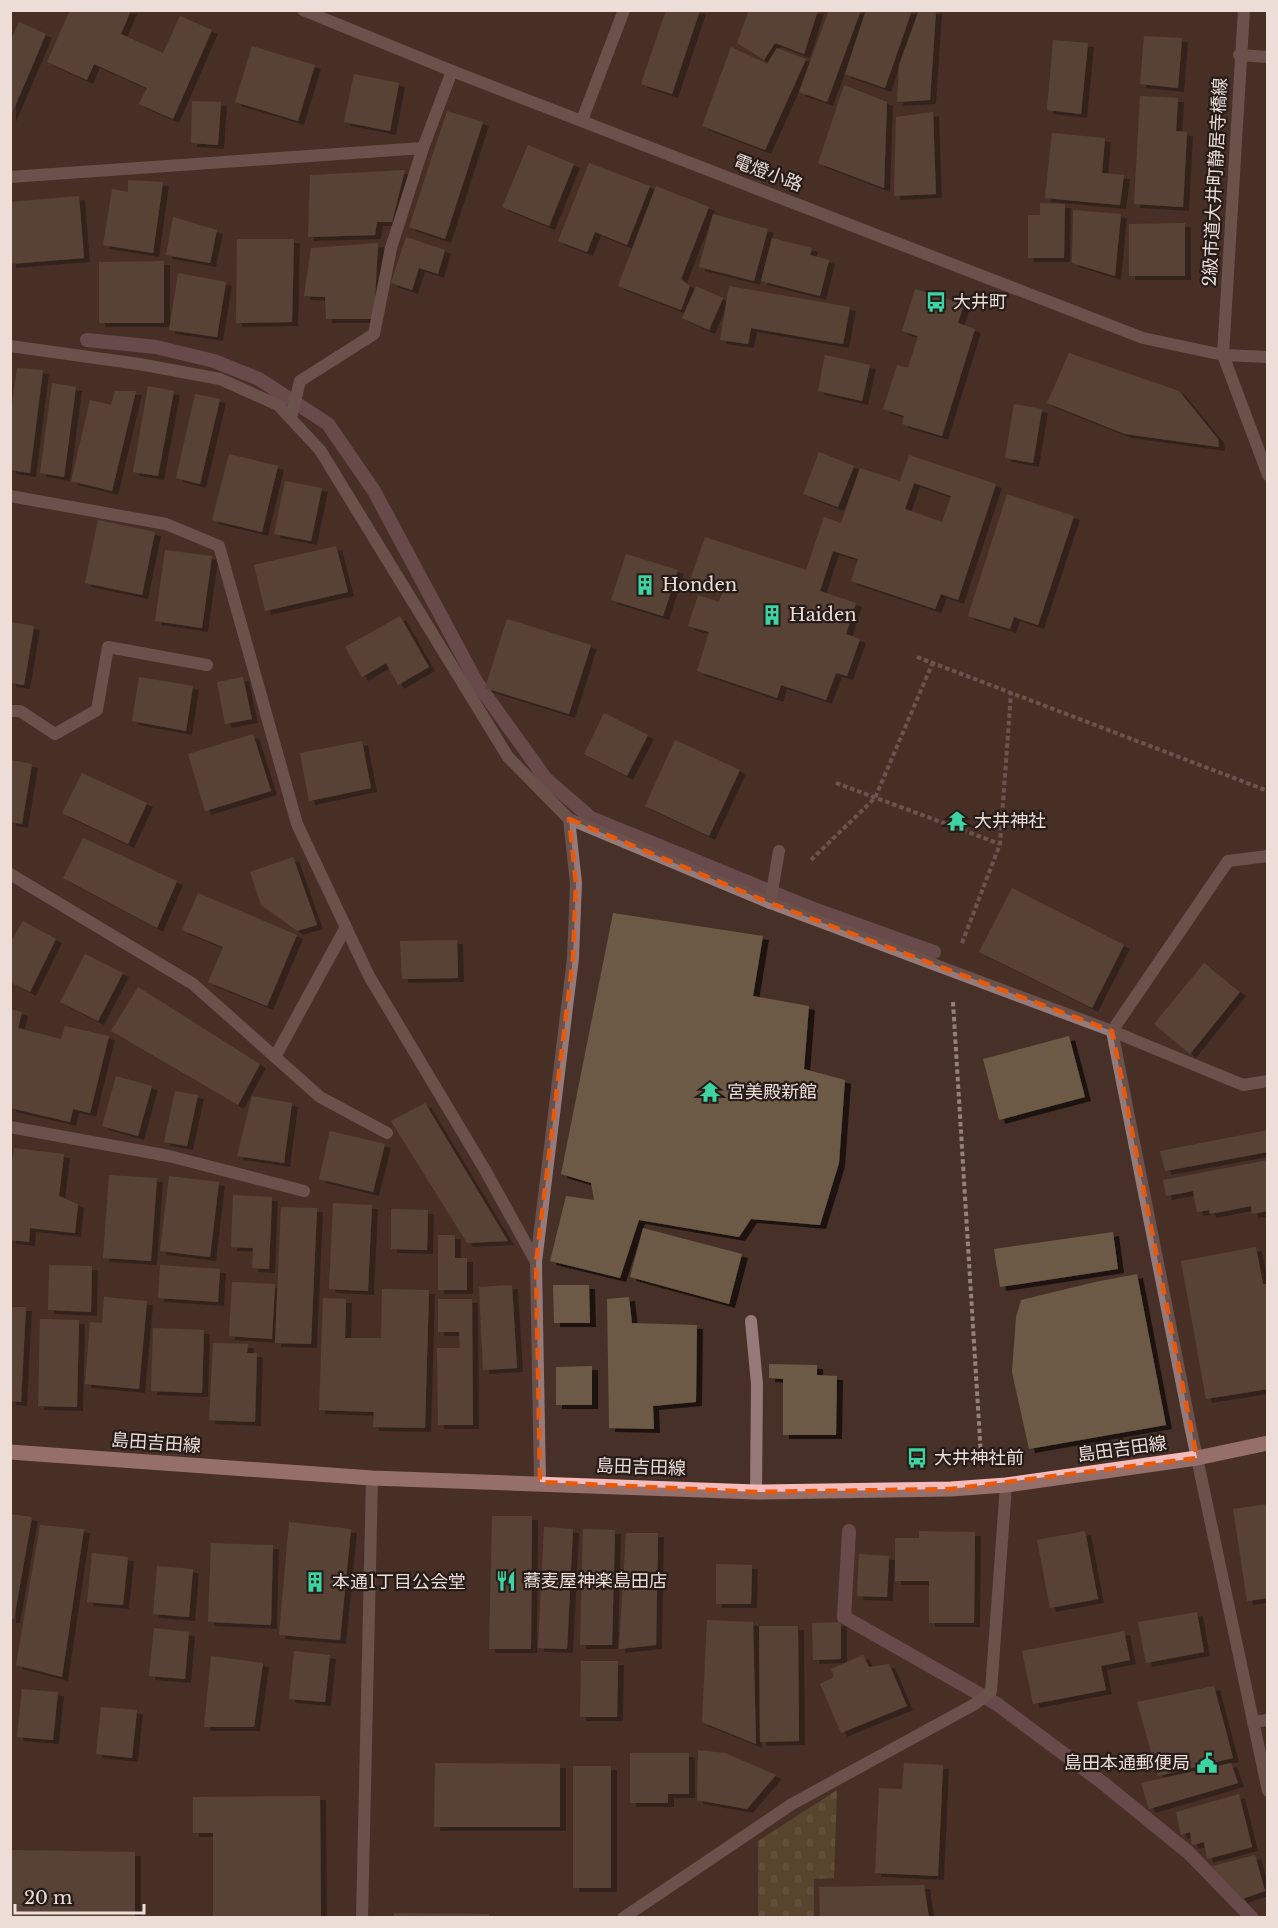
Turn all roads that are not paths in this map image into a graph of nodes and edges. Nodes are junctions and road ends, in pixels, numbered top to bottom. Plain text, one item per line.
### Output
1 (303, 10) edge
2 (624, 10) edge
3 (1244, 10) edge
4 (1239, 55) junction
5 (1268, 57) edge
6 (452, 71) junction
7 (582, 120) junction
8 (423, 148) junction
9 (10, 177) edge
10 (10, 346) edge
11 (1223, 355) junction
12 (1268, 357) edge
13 (292, 414) dead end
14 (1268, 475) edge
15 (10, 496) edge
16 (207, 665) dead end
17 (10, 711) edge
18 (569, 819) junction
19 (779, 851) dead end
20 (1268, 856) edge
21 (10, 874) edge
22 (770, 903) junction
23 (346, 927) junction
24 (1112, 1031) junction
25 (275, 1057) junction
26 (1268, 1081) edge
27 (10, 1127) edge
28 (387, 1133) dead end
29 (304, 1191) dead end
30 (536, 1262) junction
31 (751, 1321) dead end
32 (1268, 1443) edge
33 (10, 1452) edge
34 (1197, 1458) junction
35 (372, 1478) junction
36 (540, 1482) junction
37 (1006, 1485) junction
38 (756, 1492) junction
39 (1268, 1720) edge
40 (1253, 1722) junction
41 (1268, 1791) edge
42 (362, 1917) edge
43 (623, 1917) edge

1 - 6 street, 電燈小路
2 - 7 street
3 - 4 street, 2級市道大井町静居寺橋線
4 - 5 street
4 - 11 street, 2級市道大井町静居寺橋線
6 - 7 street, 電燈小路
6 - 8 street
7 - 11 street, 電燈小路
8 - 9 street
8 - 13 street
10 - 18 street
11 - 12 street, 電燈小路
11 - 14 street
15 - 23 street
16 - 17 street
18 - 22 street
18 - 30 street
19 - 22 street
20 - 24 street
21 - 25 street
22 - 24 street
23 - 25 street
23 - 30 street
24 - 26 street
24 - 34 street
25 - 28 street
27 - 29 street
30 - 36 street
31 - 38 street
32 - 34 main road, 島田吉田線
33 - 35 main road, 島田吉田線
34 - 37 main road, 島田吉田線
34 - 40 street
35 - 36 main road, 島田吉田線
35 - 42 street
36 - 38 main road, 島田吉田線
37 - 38 main road, 島田吉田線
37 - 43 street
39 - 40 street
40 - 41 street

